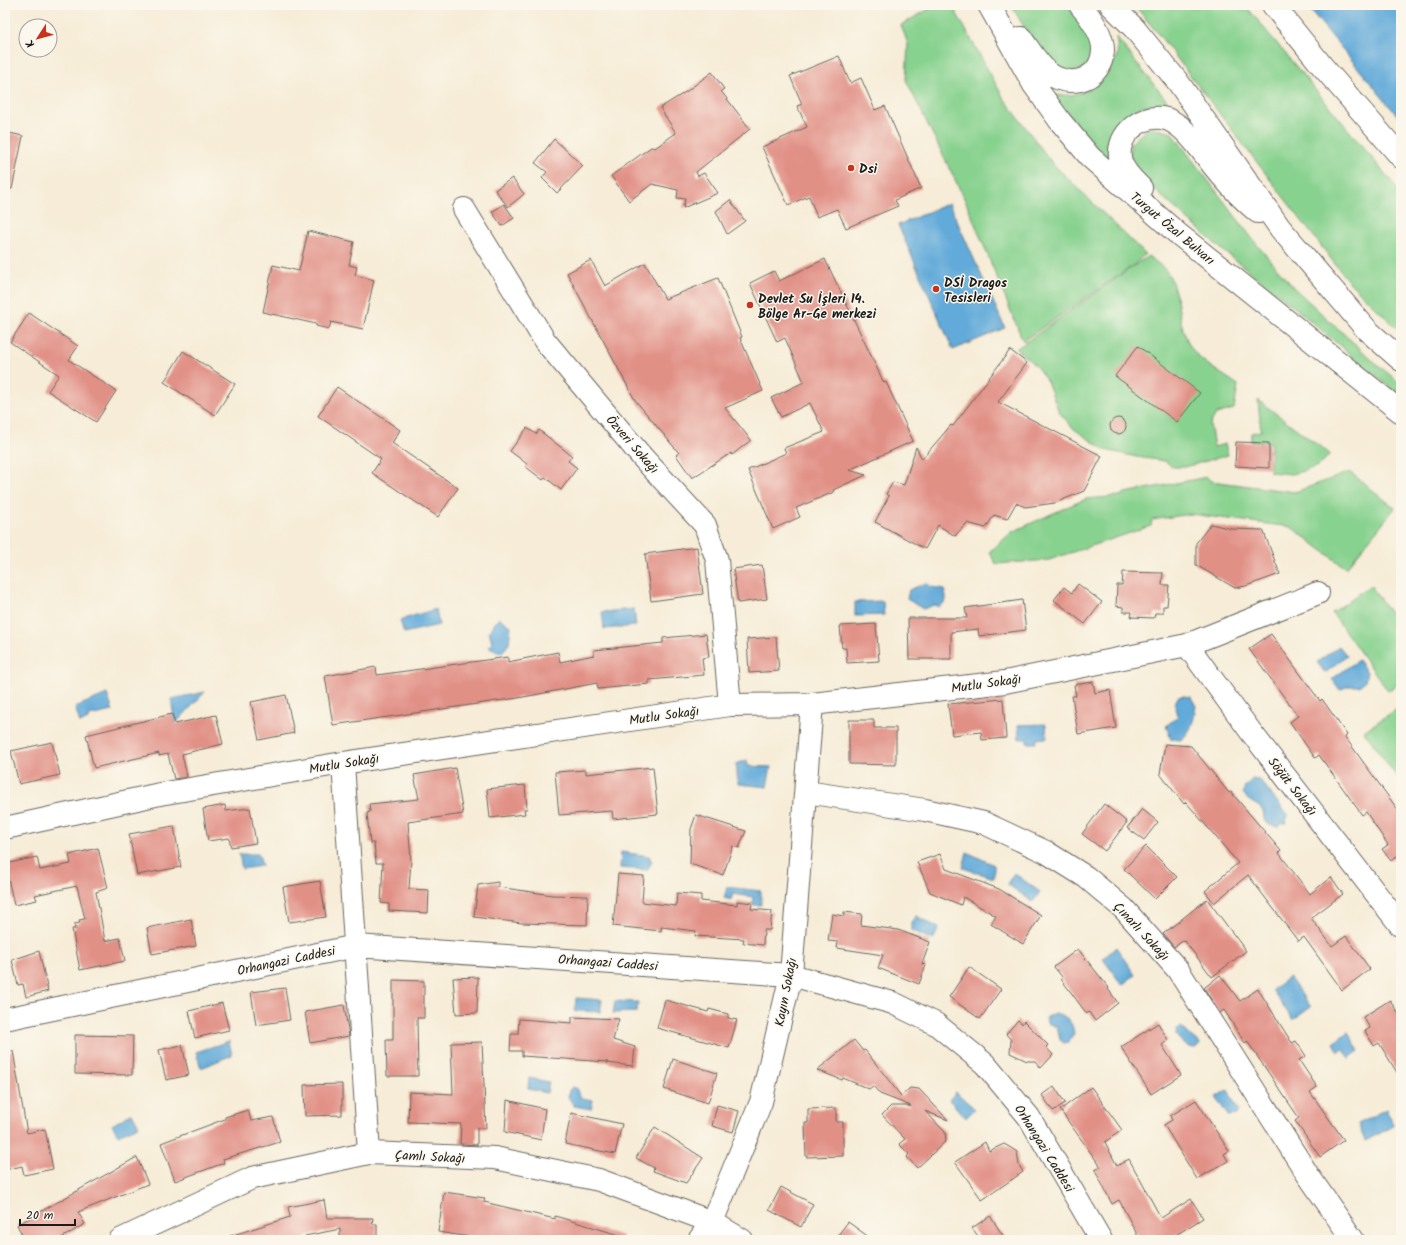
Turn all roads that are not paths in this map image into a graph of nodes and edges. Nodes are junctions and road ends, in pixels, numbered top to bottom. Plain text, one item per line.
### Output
1 (990, 5) edge
2 (996, 5) edge
3 (1080, 5) edge
4 (1111, 5) edge
5 (1273, 5) edge
6 (1401, 157) edge
7 (464, 209) dead end
8 (1169, 226) junction
9 (1280, 228) junction
10 (1401, 360) edge
11 (1401, 412) edge
12 (1318, 592) dead end
13 (1187, 645) junction
14 (812, 704) junction
15 (730, 705) junction
16 (343, 763) junction
17 (806, 792) junction
18 (5, 828) edge
19 (1401, 926) edge
20 (356, 946) junction
21 (791, 975) junction
22 (5, 1019) edge
23 (369, 1153) junction
24 (712, 1222) junction
25 (120, 1240) edge
26 (699, 1240) edge
27 (742, 1240) edge
28 (1101, 1240) edge
29 (1354, 1240) edge

1 - 8 main road, Turgut Özal Bulvarı
2 - 3 main road
4 - 9 main road
5 - 6 main road
7 - 15 main road, Özveri Sokağı
8 - 9 main road
8 - 11 main road, Turgut Özal Bulvarı
9 - 10 main road
12 - 13 main road, Mutlu Sokağı
13 - 14 main road, Mutlu Sokağı
13 - 19 main road, Söğüt Sokağı
14 - 15 main road, Mutlu Sokağı
14 - 17 main road, Kayın Sokağı
15 - 16 main road, Mutlu Sokağı
16 - 18 main road, Mutlu Sokağı
16 - 20 main road
17 - 21 main road, Kayın Sokağı
17 - 29 main road, Çınarlı Sokağı
20 - 21 main road, Orhangazi Caddesi
20 - 22 main road, Orhangazi Caddesi
20 - 23 main road
21 - 24 main road, Kayın Sokağı
21 - 28 main road, Orhangazi Caddesi
23 - 24 main road, Çamlı Sokağı
23 - 25 main road, Çamlı Sokağı
24 - 26 main road, Kayın Sokağı
24 - 27 main road, Çamlı Sokağı

